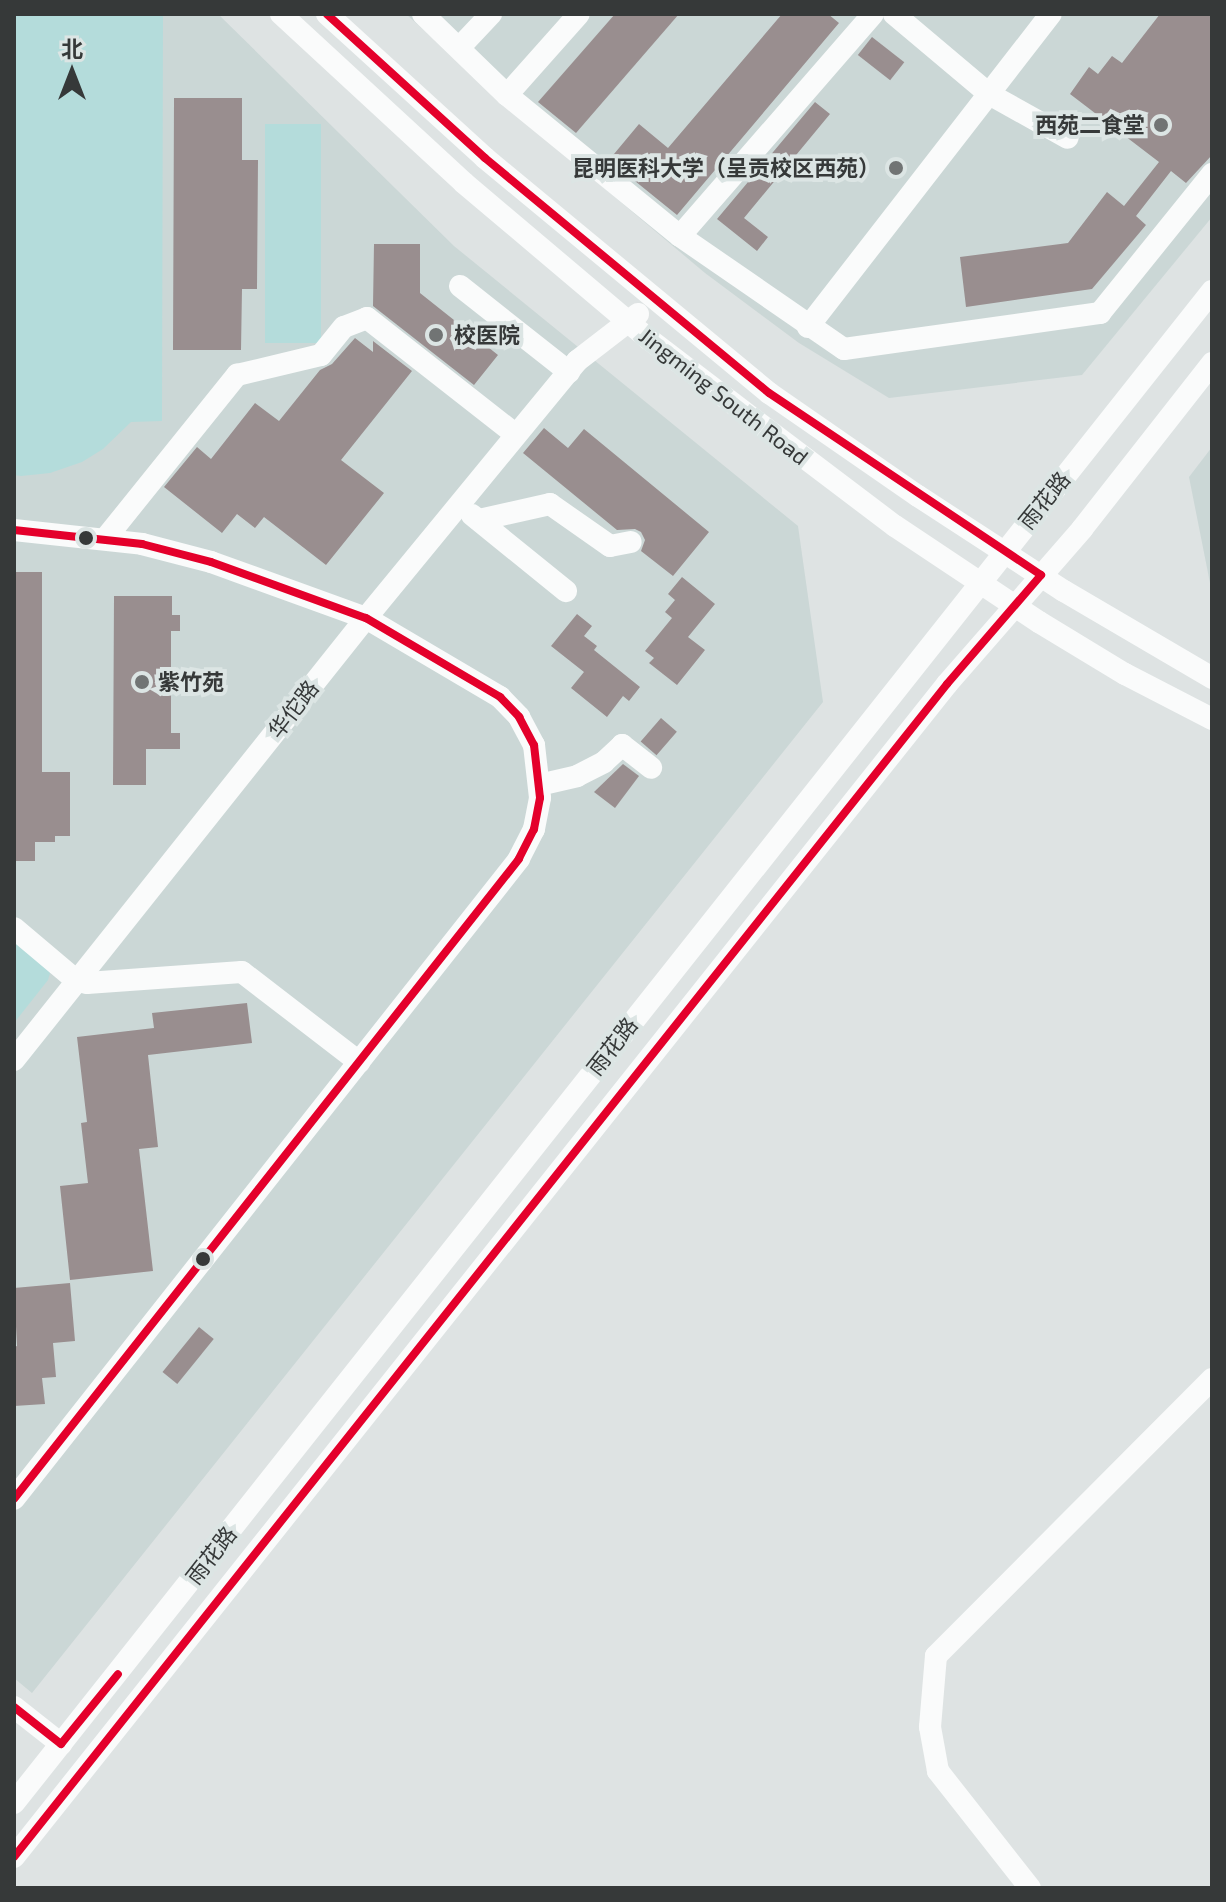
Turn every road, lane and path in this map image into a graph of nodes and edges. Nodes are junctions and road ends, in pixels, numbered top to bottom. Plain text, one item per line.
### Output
1 (281, 14) edge
2 (327, 14) edge
3 (423, 14) edge
4 (491, 14) edge
5 (579, 14) edge
6 (873, 14) edge
7 (894, 14) edge
8 (1051, 14) edge
9 (459, 48) junction
10 (989, 94) junction
11 (507, 95) junction
12 (1068, 138) dead end
13 (1212, 174) edge
14 (680, 236) junction
15 (460, 286) dead end
16 (1212, 291) edge
17 (655, 301) junction
18 (628, 322) junction
19 (808, 327) junction
20 (1212, 363) edge
21 (573, 366) junction
22 (516, 435) junction
23 (459, 505) junction
24 (479, 520) junction
25 (14, 530) edge
26 (105, 539) junction
27 (631, 542) dead end
28 (1004, 551) junction
29 (1041, 575) junction
30 (979, 582) junction
31 (566, 591) dead end
32 (1014, 604) junction
33 (366, 618) junction
34 (1212, 678) edge
35 (1212, 719) edge
36 (651, 768) dead end
37 (539, 785) junction
38 (14, 928) edge
39 (77, 981) junction
40 (14, 1060) edge
41 (359, 1062) junction
42 (1212, 1379) edge
43 (14, 1499) edge
44 (14, 1707) edge
45 (61, 1744) junction
46 (14, 1803) edge
47 (14, 1857) edge
48 (1030, 1888) edge

1 - 18 street, Jingming South Road
2 - 17 street, Jingming South Road
3 - 9 street
4 - 9 street
5 - 11 street
6 - 14 street
7 - 10 street
8 - 10 street
9 - 11 street
10 - 12 street
10 - 19 street
11 - 14 street
13 - 19 street
14 - 19 street
15 - 21 street
16 - 28 street, 雨花路
17 - 18 street, 华佗路
17 - 28 street, Jingming South Road
18 - 21 street, 华佗路
18 - 30 street, Jingming South Road
20 - 29 street, 雨花路
21 - 22 street, 华佗路
22 - 23 street, 华佗路
22 - 26 street
23 - 24 street
23 - 33 street, 华佗路
24 - 27 street
24 - 31 street
25 - 26 street
26 - 33 street
28 - 29 street, Jingming South Road
28 - 30 street, 雨花路
29 - 32 street, 雨花路
29 - 34 street, Jingming South Road
30 - 32 street, Jingming South Road
30 - 45 street, 雨花路
32 - 35 street, Jingming South Road
32 - 47 street, 雨花路
33 - 37 street
33 - 39 street, 华佗路
36 - 37 street
37 - 41 street
38 - 39 street
39 - 40 street, 华佗路
39 - 41 street
41 - 43 street
42 - 48 street
44 - 45 street
45 - 46 street, 雨花路

